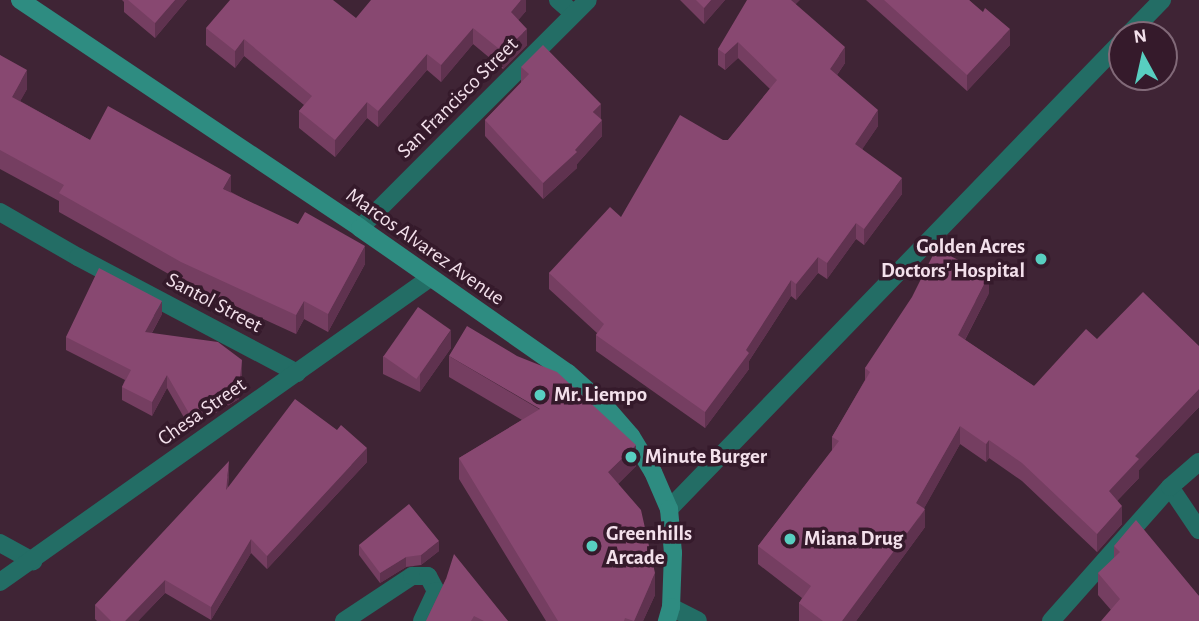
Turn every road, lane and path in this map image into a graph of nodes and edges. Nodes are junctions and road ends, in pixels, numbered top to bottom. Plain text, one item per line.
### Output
1 (20, 0) edge
2 (558, 0) edge
3 (588, 0) edge
4 (1162, 0) edge
5 (574, 14) junction
6 (1142, 21) edge
7 (1108, 55) edge
8 (0, 212) edge
9 (360, 228) junction
10 (430, 278) junction
11 (297, 373) junction
12 (1199, 462) edge
13 (1170, 487) junction
14 (669, 509) junction
15 (1199, 530) edge
16 (0, 543) edge
17 (33, 561) junction
18 (0, 582) edge
19 (669, 614) edge
20 (344, 621) edge
21 (422, 621) edge
22 (698, 621) edge
23 (1051, 621) edge

1 - 9 main road, Marcos Alvarez Avenue
2 - 5 street
3 - 5 street, San Francisco Street
4 - 6 street
5 - 9 street, San Francisco Street
7 - 14 street
8 - 11 street, Santol Street
9 - 10 main road, Marcos Alvarez Avenue
10 - 11 street, Chesa Street
10 - 14 main road, Marcos Alvarez Avenue
11 - 17 street, Chesa Street
12 - 13 street
13 - 15 street
13 - 23 street
14 - 19 main road, Marcos Alvarez Avenue
16 - 17 street
17 - 18 street, Chesa Street
19 - 22 street
20 - 21 street

